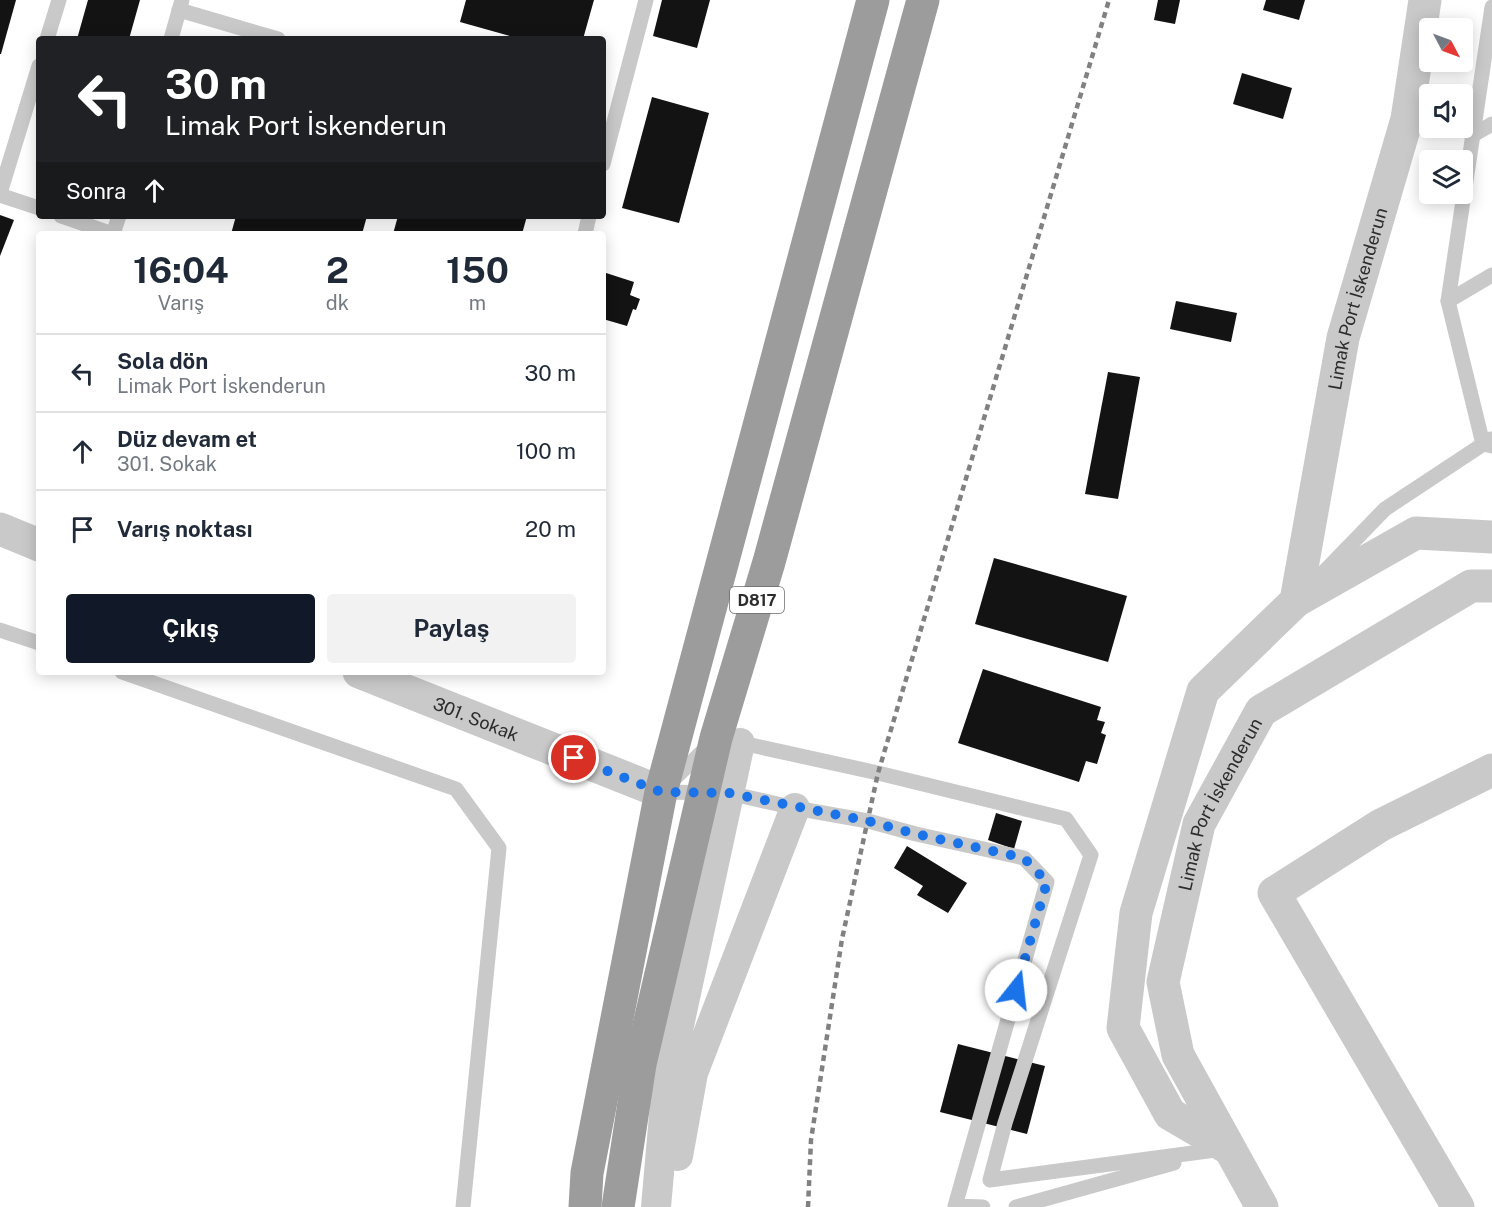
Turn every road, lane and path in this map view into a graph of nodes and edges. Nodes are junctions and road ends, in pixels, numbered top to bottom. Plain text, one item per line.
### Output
1 (59, 0) edge
2 (646, 0) edge
3 (873, 0) edge
4 (923, 0) edge
5 (1425, 0) edge
6 (181, 5) edge
7 (1492, 7) edge
8 (48, 36) edge
9 (172, 36) edge
10 (269, 36) edge
11 (36, 76) edge
12 (1492, 124) edge
13 (607, 135) edge
14 (1473, 135) joint
15 (1473, 138) edge
16 (0, 194) edge
17 (36, 207) edge
18 (817, 209) junction
19 (864, 218) junction
20 (70, 219) edge
21 (104, 231) edge
22 (1492, 275) edge
23 (1448, 301) junction
24 (1489, 443) edge
25 (0, 529) edge
26 (1492, 537) edge
27 (36, 543) edge
28 (1492, 586) edge
29 (1296, 601) junction
30 (0, 630) edge
31 (36, 642) edge
32 (131, 675) edge
33 (366, 675) edge
34 (728, 740) junction
35 (1492, 770) edge
36 (661, 792) junction
37 (716, 792) junction
38 (795, 808) junction
39 (1228, 1148) junction
40 (463, 1207) edge
41 (585, 1207) edge
42 (618, 1207) edge
43 (656, 1207) edge
44 (666, 1207) edge
45 (983, 1207) edge
46 (1016, 1207) edge
47 (1262, 1207) edge
48 (1458, 1207) edge

1 - 8 lane
2 - 13 lane
3 - 18 highway, D817
4 - 19 highway, D817
5 - 29 street, Limak Port İskenderun
6 - 9 lane
6 - 10 lane
7 - 14 lane, Limak Port İskenderun
11 - 16 lane
12 - 14 lane
15 - 23 lane, Limak Port İskenderun
16 - 17 lane
18 - 19 highway
18 - 36 highway, D817
19 - 34 highway, D817
20 - 21 lane
22 - 23 lane
23 - 24 lane, Limak Port İskenderun
24 - 29 lane, Limak Port İskenderun
25 - 27 street
26 - 29 street, Limak Port İskenderun
28 - 39 street, Limak Port İskenderun
29 - 39 street, Limak Port İskenderun
30 - 31 lane
32 - 40 lane
33 - 36 street, 301. Sokak
34 - 36 lane
34 - 37 highway, D817
34 - 39 lane
35 - 48 street
36 - 37 lane
36 - 41 highway, D817
37 - 38 lane
37 - 42 highway, D817
37 - 43 street
38 - 44 street
38 - 45 lane
39 - 46 lane
39 - 47 street, Limak Port İskenderun

